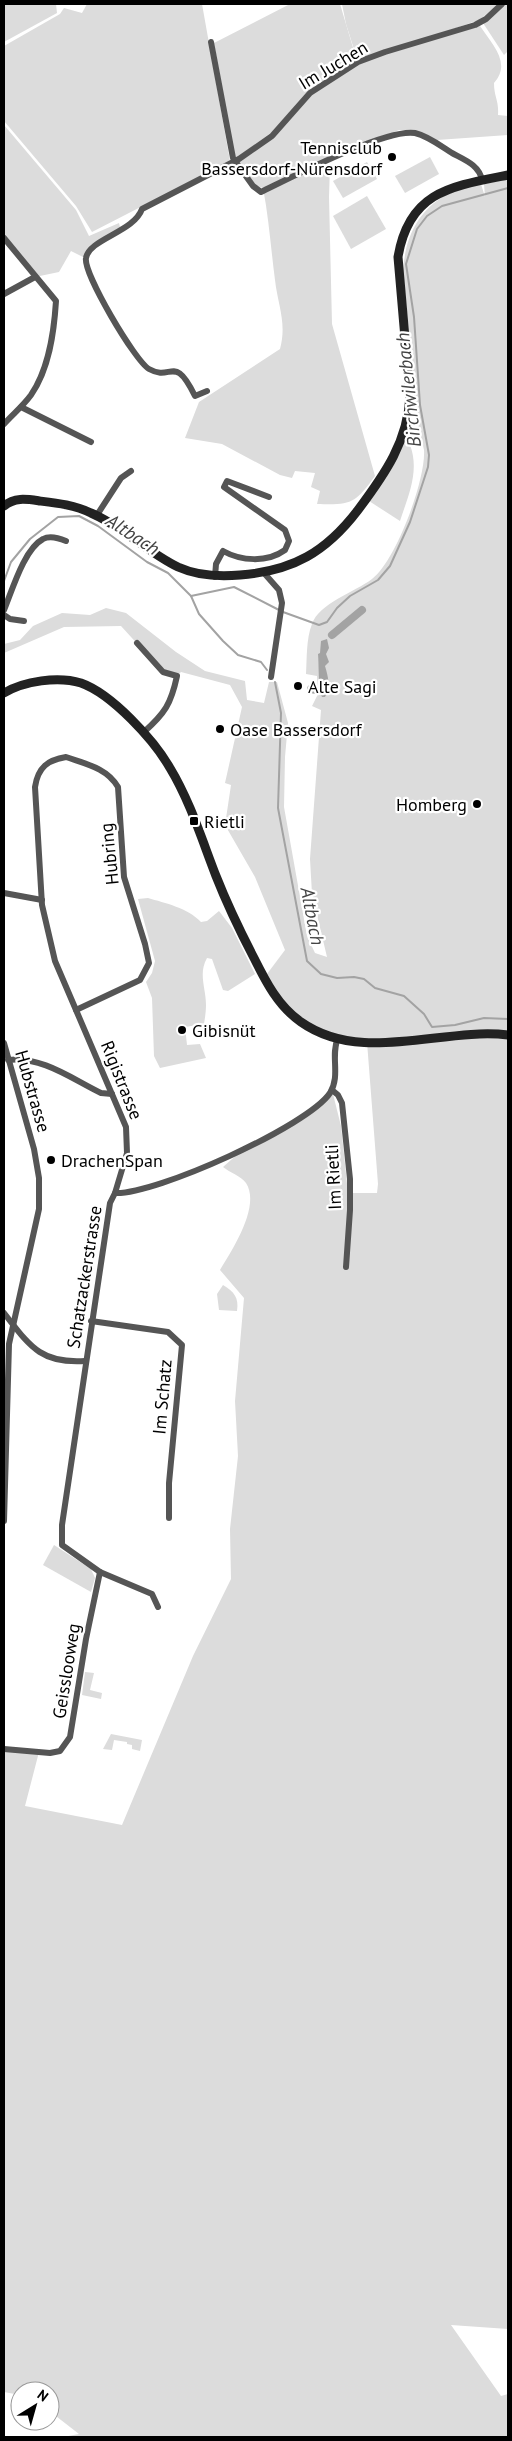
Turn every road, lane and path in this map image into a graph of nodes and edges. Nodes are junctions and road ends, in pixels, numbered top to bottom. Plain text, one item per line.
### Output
1 (502, 4) edge
2 (211, 42) dead end
3 (235, 162) junction
4 (508, 175) edge
5 (482, 180) junction
6 (4, 238) edge
7 (35, 277) junction
8 (4, 294) edge
9 (207, 391) dead end
10 (21, 407) junction
11 (4, 424) edge
12 (91, 442) dead end
13 (131, 471) dead end
14 (269, 497) dead end
15 (4, 506) edge
16 (97, 516) junction
17 (66, 541) dead end
18 (264, 573) junction
19 (215, 577) junction
20 (4, 610) edge
21 (4, 615) edge
22 (24, 621) dead end
23 (138, 643) dead end
24 (270, 677) dead end
25 (4, 693) edge
26 (144, 732) junction
27 (4, 893) edge
28 (42, 900) junction
29 (76, 1010) junction
30 (508, 1034) edge
31 (338, 1038) junction
32 (4, 1043) edge
33 (8, 1060) junction
34 (332, 1090) junction
35 (112, 1094) junction
36 (116, 1192) junction
37 (346, 1266) dead end
38 (4, 1313) edge
39 (91, 1321) junction
40 (12, 1324) junction
41 (86, 1361) junction
42 (169, 1518) dead end
43 (4, 1521) edge
44 (100, 1572) junction
45 (158, 1607) dead end
46 (4, 1749) edge

1 - 3 street, Im Juchen
2 - 3 street
3 - 5 street
3 - 9 street, Im Juchen
4 - 5 street
5 - 18 street
6 - 7 street
7 - 8 street
7 - 10 street
10 - 11 street
10 - 12 street
13 - 16 street
14 - 19 street
15 - 16 street
16 - 19 street
17 - 20 street
18 - 19 street
18 - 24 street
21 - 22 street
23 - 26 street
25 - 26 street
26 - 31 street
27 - 28 street
28 - 29 street, Hubring
28 - 29 street, Hubring
29 - 35 street, Rigistrasse
30 - 31 street
31 - 34 street
32 - 33 street, Hubstrasse
33 - 35 street
33 - 40 street, Hubstrasse
34 - 36 street, Schatzackerstrasse
34 - 37 street, Im Rietli
35 - 36 street, Rigistrasse
36 - 39 street, Schatzackerstrasse
38 - 40 street
39 - 41 street, Schatzackerstrasse
39 - 42 street, Im Schatz
40 - 41 street
40 - 43 street, Hubstrasse
41 - 44 street, Schatzackerstrasse
44 - 45 street, Schatzackerstrasse
44 - 46 street, Geisslooweg

